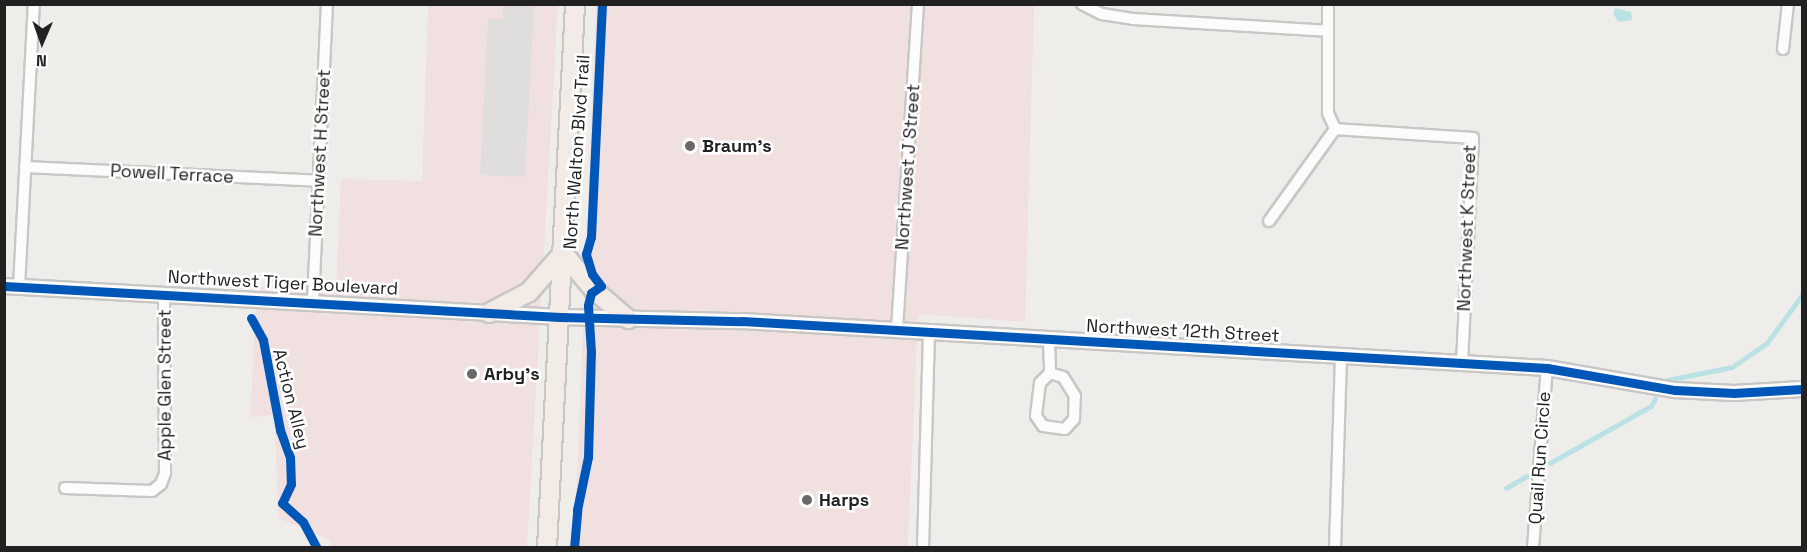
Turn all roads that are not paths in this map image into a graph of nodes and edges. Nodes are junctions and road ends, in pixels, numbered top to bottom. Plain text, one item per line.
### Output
1 (34, 4) edge
2 (327, 4) edge
3 (575, 4) edge
4 (918, 4) edge
5 (1082, 4) edge
6 (1328, 4) edge
7 (1788, 4) edge
8 (1327, 31) junction
9 (1783, 49) dead end
10 (1335, 129) junction
11 (25, 166) junction
12 (319, 181) junction
13 (1269, 221) dead end
14 (563, 253) junction
15 (12, 287) edge
16 (164, 294) junction
17 (313, 302) junction
18 (489, 313) junction
19 (560, 317) junction
20 (627, 319) junction
21 (897, 329) junction
22 (930, 332) junction
23 (1049, 340) junction
24 (1341, 356) junction
25 (1462, 363) junction
26 (1547, 368) junction
27 (1050, 373) junction
28 (1803, 389) edge
29 (65, 488) dead end
30 (547, 548) edge
31 (923, 548) edge
32 (1335, 548) edge
33 (1533, 548) edge

1 - 11 street
2 - 12 street, Northwest H Street
3 - 14 main road
4 - 21 street, Northwest J Street
5 - 8 street
6 - 8 street
7 - 9 street
8 - 10 street
10 - 13 street
10 - 25 street, Northwest K Street
11 - 12 street, Powell Terrace
11 - 15 street
12 - 17 street, Northwest H Street
14 - 18 main road
14 - 19 main road
14 - 20 main road
15 - 16 street, Northwest Tiger Boulevard
16 - 17 street, Northwest Tiger Boulevard
16 - 29 street, Apple Glen Street
17 - 18 street, Northwest Tiger Boulevard
18 - 19 street, Northwest Tiger Boulevard
19 - 20 street, Northwest 12th Street
19 - 30 main road
20 - 21 street, Northwest 12th Street
21 - 22 street, Northwest 12th Street
22 - 23 street, Northwest 12th Street
22 - 31 street
23 - 24 street, Northwest 12th Street
23 - 27 street
24 - 25 street, Northwest 12th Street
24 - 32 street
25 - 26 street, Northwest 12th Street
26 - 28 street, Northwest 12th Street
26 - 33 street, Quail Run Circle
27 - 27 street

